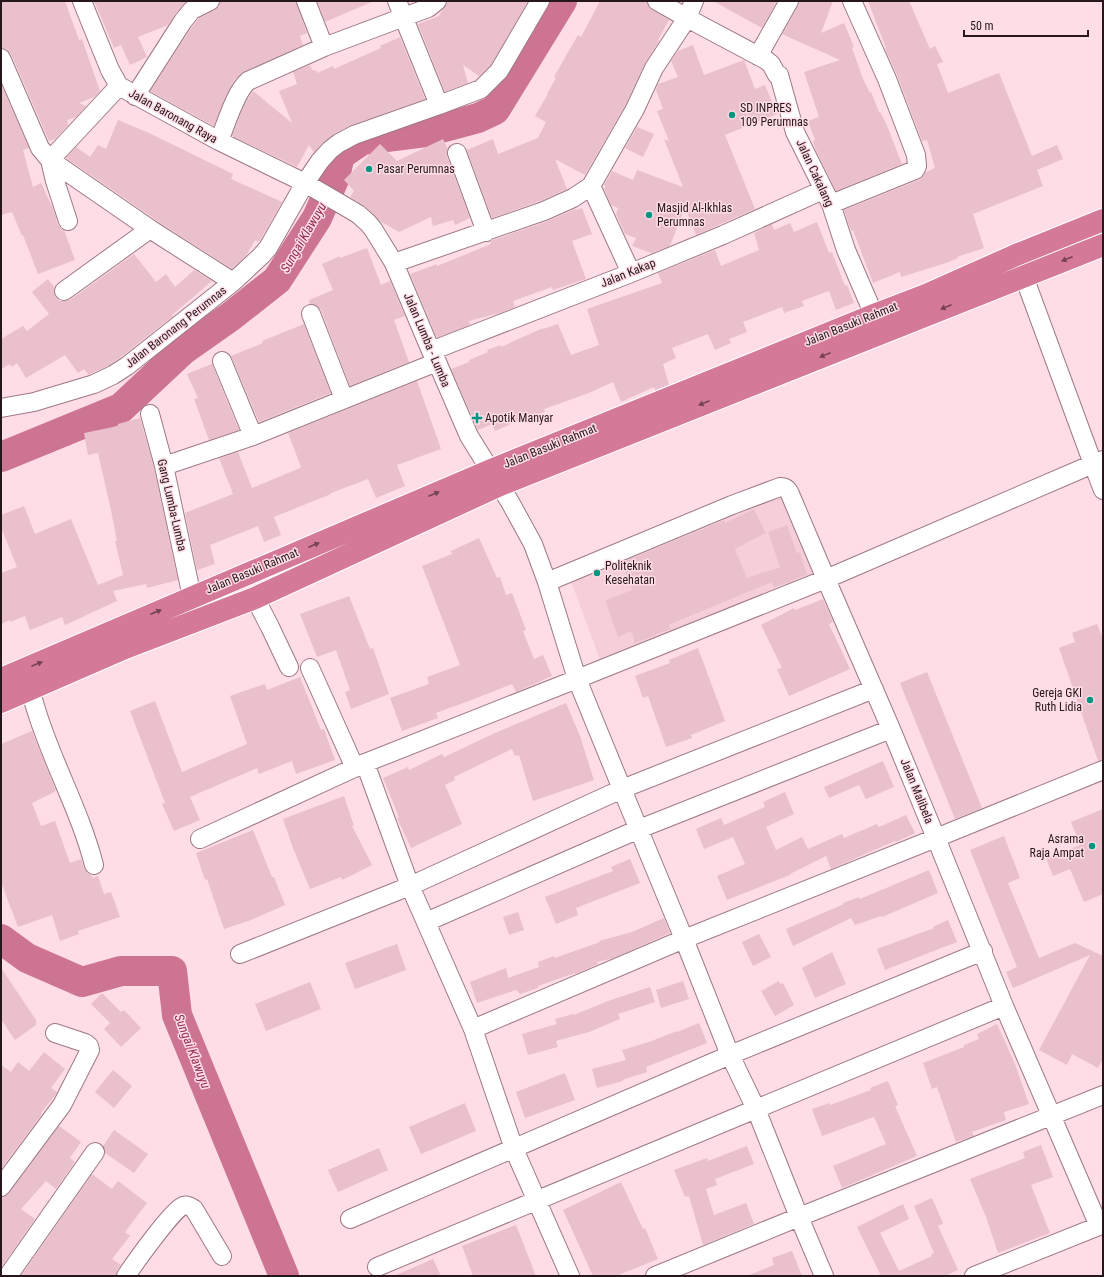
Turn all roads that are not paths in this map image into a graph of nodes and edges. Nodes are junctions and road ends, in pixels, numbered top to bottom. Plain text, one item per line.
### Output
1 (82, 1) edge
2 (210, 1) edge
3 (306, 1) edge
4 (437, 1) edge
5 (540, 1) edge
6 (657, 1) edge
7 (694, 1) edge
8 (789, 1) edge
9 (852, 1) edge
10 (186, 8) edge
11 (400, 9) edge
12 (687, 18) junction
13 (324, 47) junction
14 (758, 56) junction
15 (1, 58) edge
16 (119, 86) junction
17 (135, 96) junction
18 (439, 106) junction
19 (219, 142) junction
20 (456, 153) dead end
21 (50, 160) junction
22 (308, 184) junction
23 (591, 186) junction
24 (827, 197) junction
25 (358, 214) joint
26 (1103, 220) edge
27 (68, 221) dead end
28 (150, 228) junction
29 (486, 232) junction
30 (1103, 245) edge
31 (1016, 255) junction
32 (394, 263) junction
33 (631, 272) junction
34 (1024, 276) junction
35 (233, 282) junction
36 (64, 290) dead end
37 (311, 314) dead end
38 (874, 315) junction
39 (434, 356) junction
40 (222, 361) dead end
41 (755, 373) junction
42 (344, 399) junction
43 (1, 408) edge
44 (150, 414) dead end
45 (253, 436) junction
46 (1098, 462) edge
47 (164, 466) junction
48 (495, 478) junction
49 (1103, 490) edge
50 (826, 579) junction
51 (547, 582) junction
52 (192, 597) junction
53 (255, 598) junction
54 (121, 639) junction
55 (288, 668) dead end
56 (310, 668) dead end
57 (1, 679) edge
58 (577, 679) junction
59 (30, 689) junction
60 (874, 689) junction
61 (1, 702) edge
62 (891, 729) junction
63 (360, 765) junction
64 (1103, 770) edge
65 (622, 790) junction
66 (638, 829) junction
67 (936, 838) junction
68 (200, 839) dead end
69 (94, 865) dead end
70 (410, 886) junction
71 (426, 922) junction
72 (684, 939) junction
73 (982, 952) junction
74 (240, 954) dead end
75 (1004, 1006) junction
76 (473, 1029) junction
77 (55, 1033) dead end
78 (730, 1055) junction
79 (1103, 1095) edge
80 (756, 1109) junction
81 (1051, 1116) junction
82 (514, 1149) junction
83 (95, 1152) dead end
84 (1, 1187) edge
85 (536, 1201) junction
86 (799, 1216) junction
87 (350, 1220) dead end
88 (1101, 1226) edge
89 (222, 1256) dead end
90 (377, 1267) dead end
91 (8, 1276) edge
92 (126, 1276) edge
93 (570, 1276) edge
94 (655, 1276) edge
95 (824, 1276) edge
96 (974, 1276) edge

1 - 16 street, Jalan Baronang Raya
2 - 10 street
3 - 13 street
4 - 11 street
5 - 18 street, Jalan Baronang Perumnas
6 - 12 street, Jalan Cakalang
7 - 12 street
8 - 14 street
9 - 24 street, Jalan Kakap
10 - 17 street
11 - 13 street
11 - 18 street
12 - 14 street, Jalan Cakalang
12 - 23 street
13 - 19 street
14 - 24 street, Jalan Cakalang
15 - 21 street
16 - 17 street, Jalan Baronang Raya
16 - 21 street
17 - 19 street, Jalan Baronang Raya
18 - 22 street, Jalan Baronang Perumnas
19 - 22 street, Jalan Baronang Raya
20 - 29 street
21 - 27 street
21 - 28 street
22 - 25 street, Jalan Baronang Raya
22 - 35 street, Jalan Baronang Perumnas
23 - 29 street
23 - 33 street
24 - 33 street, Jalan Kakap
24 - 38 street, Jalan Cakalang
25 - 32 street, Jalan Lumba - Lumba
26 - 31 highway, Jalan Basuki Rahmat
28 - 35 street
28 - 36 street
29 - 32 street
30 -> 34 highway, Jalan Basuki Rahmat
31 - 34 street
31 - 38 highway, Jalan Basuki Rahmat
32 - 39 street, Jalan Lumba - Lumba
33 - 39 street, Jalan Kakap
34 -> 41 highway, Jalan Basuki Rahmat
34 - 46 street
35 - 43 street, Jalan Baronang Perumnas
37 - 42 street
38 - 41 highway, Jalan Basuki Rahmat
39 - 42 street, Jalan Kakap
39 - 48 street, Jalan Lumba - Lumba
40 - 45 street
41 - 48 highway, Jalan Basuki Rahmat
42 - 45 street, Jalan Kakap
44 - 47 street, Gang Lumba-Lumba
45 - 47 street, Jalan Kakap
46 - 49 street
46 - 50 street
47 - 52 street, Gang Lumba-Lumba
48 - 51 street, Jalan Lumba - Lumba
52 -> 48 highway, Jalan Basuki Rahmat
48 - 53 highway, Jalan Basuki Rahmat
50 - 51 street, Jalan Malibela
50 - 58 street
50 - 60 street, Jalan Malibela
51 - 58 street, Jalan Lumba - Lumba
54 -> 52 highway, Jalan Basuki Rahmat
53 - 54 highway, Jalan Basuki Rahmat
53 - 55 street
57 -> 54 highway, Jalan Basuki Rahmat
54 - 59 highway, Jalan Basuki Rahmat
56 - 63 street
58 - 63 street
58 - 65 street, Jalan Lumba - Lumba
59 - 61 highway, Jalan Basuki Rahmat
59 - 69 street
60 - 62 street, Jalan Malibela
60 - 65 street
62 - 66 street
62 - 67 street, Jalan Malibela
63 - 68 street
63 - 70 street
64 - 67 street, Jalan Malibela
65 - 66 street, Jalan Lumba - Lumba
65 - 70 street
66 - 71 street
66 - 72 street, Jalan Lumba - Lumba
67 - 72 street
67 - 73 street
70 - 71 street
70 - 74 street
71 - 76 street
72 - 76 street
72 - 78 street, Jalan Lumba - Lumba
73 - 75 street
73 - 78 street
75 - 80 street
75 - 81 street
76 - 82 street
77 - 84 street
78 - 80 street, Jalan Lumba - Lumba
78 - 82 street
79 - 81 street
80 - 85 street
80 - 86 street, Jalan Lumba - Lumba
81 - 86 street
81 - 88 street
82 - 85 street
82 - 87 street
83 - 91 street
85 - 90 street
85 - 93 street
86 - 94 street
86 - 95 street, Jalan Lumba - Lumba
88 - 96 street
89 - 92 street

